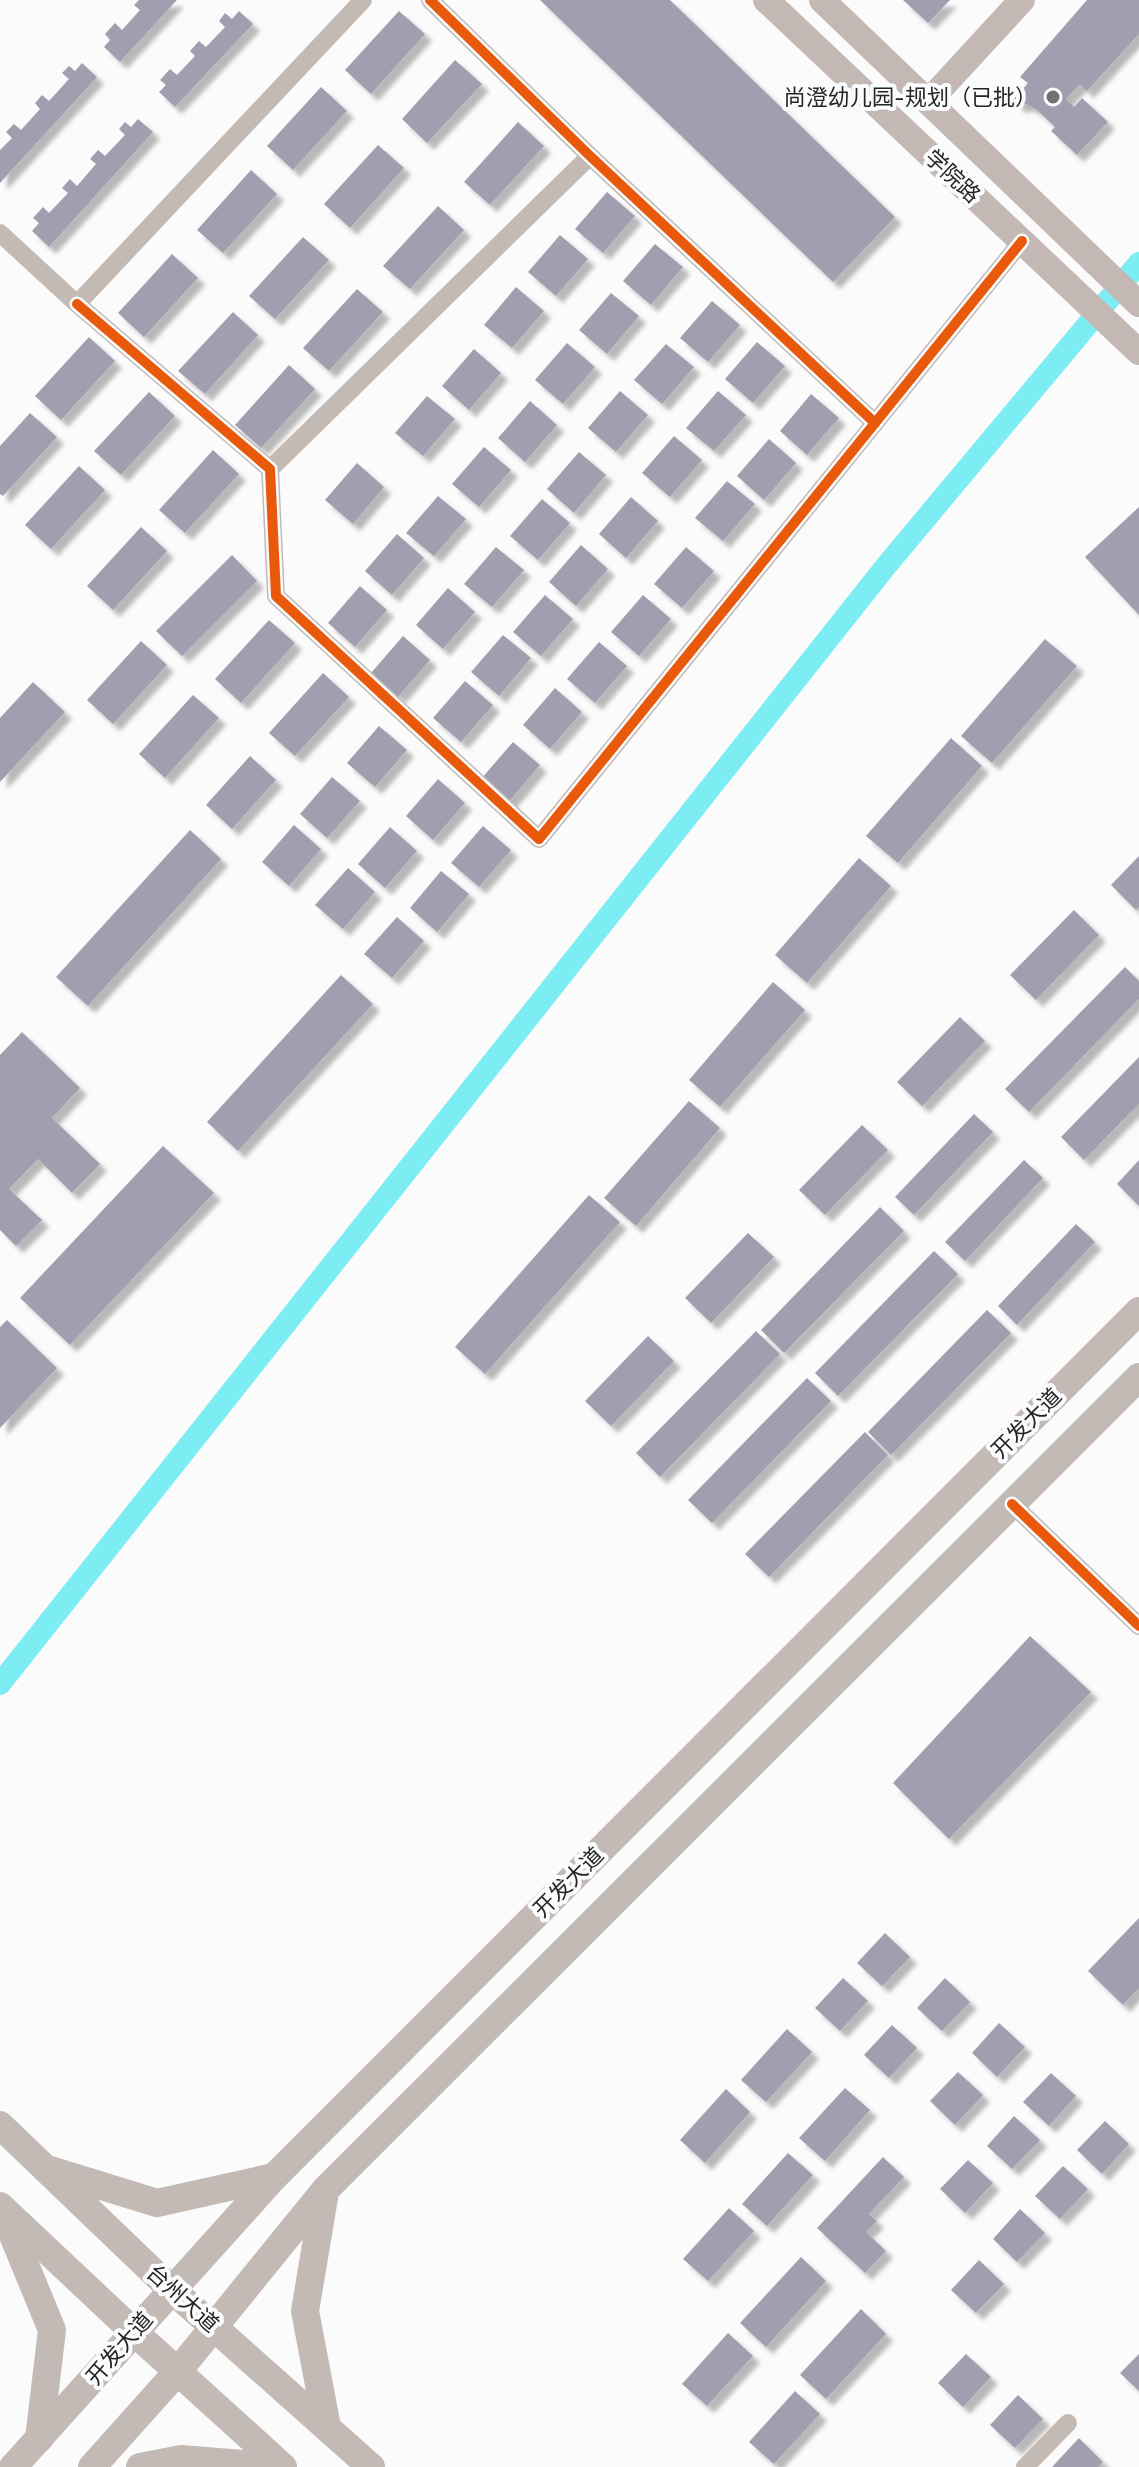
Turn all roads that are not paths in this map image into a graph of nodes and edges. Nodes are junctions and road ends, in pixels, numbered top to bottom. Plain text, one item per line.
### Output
1 (363, 0) edge
2 (430, 0) edge
3 (766, 0) edge
4 (822, 0) edge
5 (1022, 0) edge
6 (929, 101) junction
7 (590, 156) junction
8 (0, 233) edge
9 (1022, 241) junction
10 (77, 304) junction
11 (1139, 304) edge
12 (1139, 352) edge
13 (875, 423) junction
14 (270, 469) junction
15 (1139, 1311) edge
16 (1139, 1377) edge
17 (1012, 1504) junction
18 (1139, 1626) edge
19 (0, 2125) edge
20 (45, 2168) junction
21 (274, 2177) junction
22 (325, 2190) junction
23 (1, 2207) edge
24 (171, 2289) junction
25 (215, 2327) junction
26 (134, 2332) junction
27 (178, 2371) junction
28 (1068, 2423) dead end
29 (327, 2427) junction
30 (39, 2439) junction
31 (240, 2465) edge
32 (13, 2467) edge
33 (92, 2467) edge
34 (140, 2467) edge
35 (281, 2467) edge
36 (371, 2467) edge
37 (1025, 2467) edge

1 - 10 street
2 - 7 street
3 - 9 main road, 学院路
4 - 6 main road, 学院路
5 - 6 main road
6 - 11 main road, 学院路
7 - 13 street
7 - 14 street
8 - 10 street
9 - 12 main road, 学院路
9 - 13 street
10 - 14 street
13 - 14 street
15 - 21 main road, 开发大道
16 - 17 main road
17 - 18 street
17 - 22 main road
19 - 20 main road, 台州大道
20 - 21 main road
20 - 24 main road, 台州大道
21 - 24 main road, 开发大道
22 - 25 main road
22 - 29 main road
23 - 26 main road
23 - 30 main road
24 - 25 main road, 台州大道
24 - 26 main road, 开发大道
25 - 27 main road
25 - 29 main road, 台州大道
26 - 27 main road
26 - 30 main road, 开发大道
27 - 33 main road
27 - 35 main road
28 - 37 street
29 - 36 main road, 台州大道
30 - 32 main road, 开发大道
31 - 34 main road
31 - 35 main road

